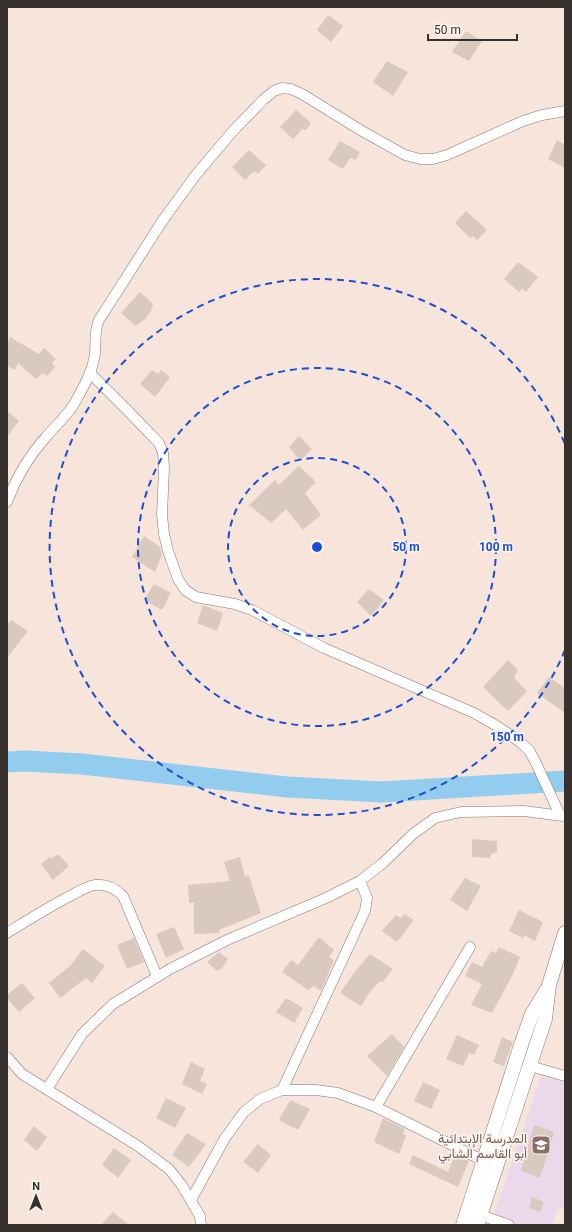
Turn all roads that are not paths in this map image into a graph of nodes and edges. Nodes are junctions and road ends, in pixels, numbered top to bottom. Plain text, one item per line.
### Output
1 (565, 111) edge
2 (90, 373) junction
3 (7, 502) edge
4 (562, 816) edge
5 (360, 881) junction
6 (7, 933) edge
7 (565, 933) edge
8 (470, 947) dead end
9 (157, 976) junction
10 (549, 985) junction
11 (7, 1057) edge
12 (530, 1066) junction
13 (565, 1076) edge
14 (47, 1089) junction
15 (282, 1090) junction
16 (376, 1107) junction
17 (484, 1161) junction
18 (191, 1200) junction
19 (479, 1220) edge
20 (201, 1225) edge
21 (463, 1225) edge
22 (509, 1225) edge

1 - 2 street
2 - 3 street
2 - 4 street
4 - 5 street
5 - 9 street
5 - 15 street
6 - 9 street
7 - 10 main road
8 - 16 street
9 - 14 street
10 - 12 main road
10 - 17 main road
11 - 14 street
12 - 13 street
12 - 19 main road
14 - 18 street
15 - 16 street
15 - 18 street
16 - 17 street
17 - 21 main road
18 - 20 street
19 - 22 street

